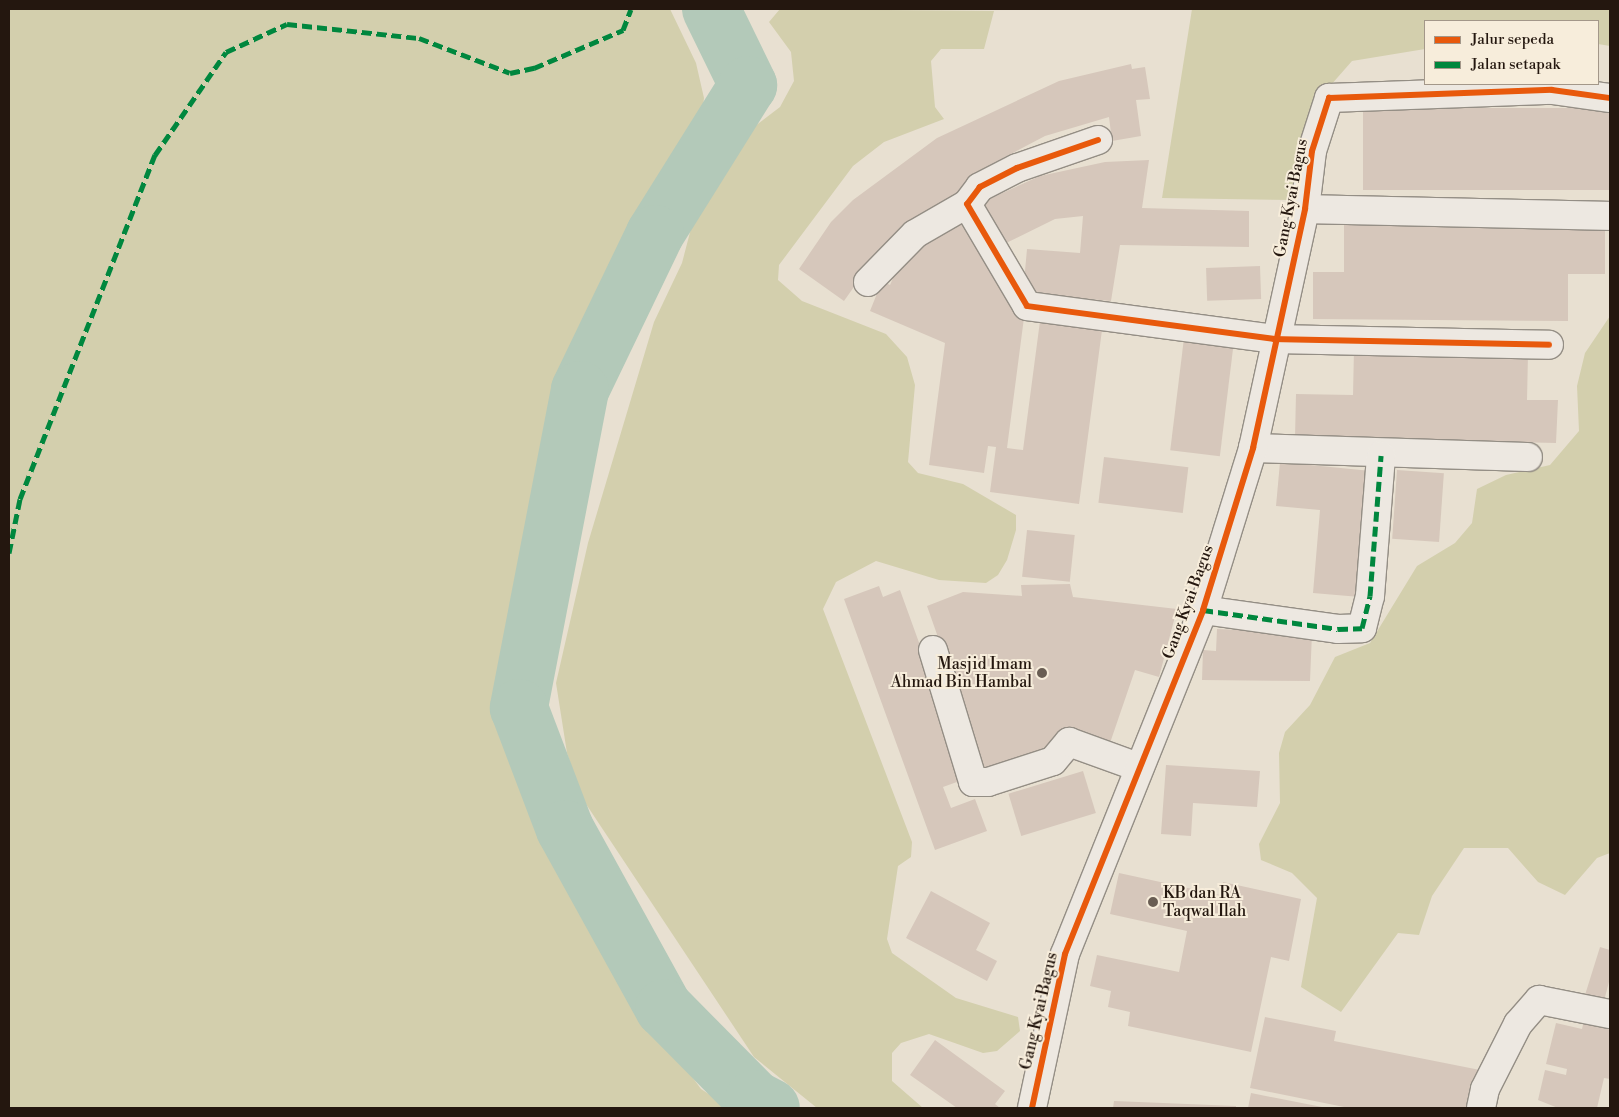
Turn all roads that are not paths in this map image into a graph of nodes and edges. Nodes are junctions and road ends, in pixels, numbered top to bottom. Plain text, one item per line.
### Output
1 (1610, 98) edge
2 (1098, 140) dead end
3 (967, 204) junction
4 (1305, 209) junction
5 (1610, 216) edge
6 (868, 282) dead end
7 (1274, 339) junction
8 (1549, 345) dead end
9 (1253, 448) junction
10 (1381, 455) junction
11 (1528, 457) dead end
12 (1203, 610) junction
13 (933, 650) dead end
14 (1138, 768) junction
15 (1610, 1014) edge
16 (1032, 1108) edge
17 (1481, 1108) edge

1 - 4 street, Gang Kyai Bagus
2 - 3 street
3 - 6 street
3 - 7 street
4 - 5 street
4 - 7 street, Gang Kyai Bagus
7 - 8 street
7 - 9 street, Gang Kyai Bagus
9 - 10 street
9 - 12 street, Gang Kyai Bagus
10 - 11 street
10 - 12 street
12 - 14 street, Gang Kyai Bagus
13 - 14 street
14 - 16 street, Gang Kyai Bagus
15 - 17 street

